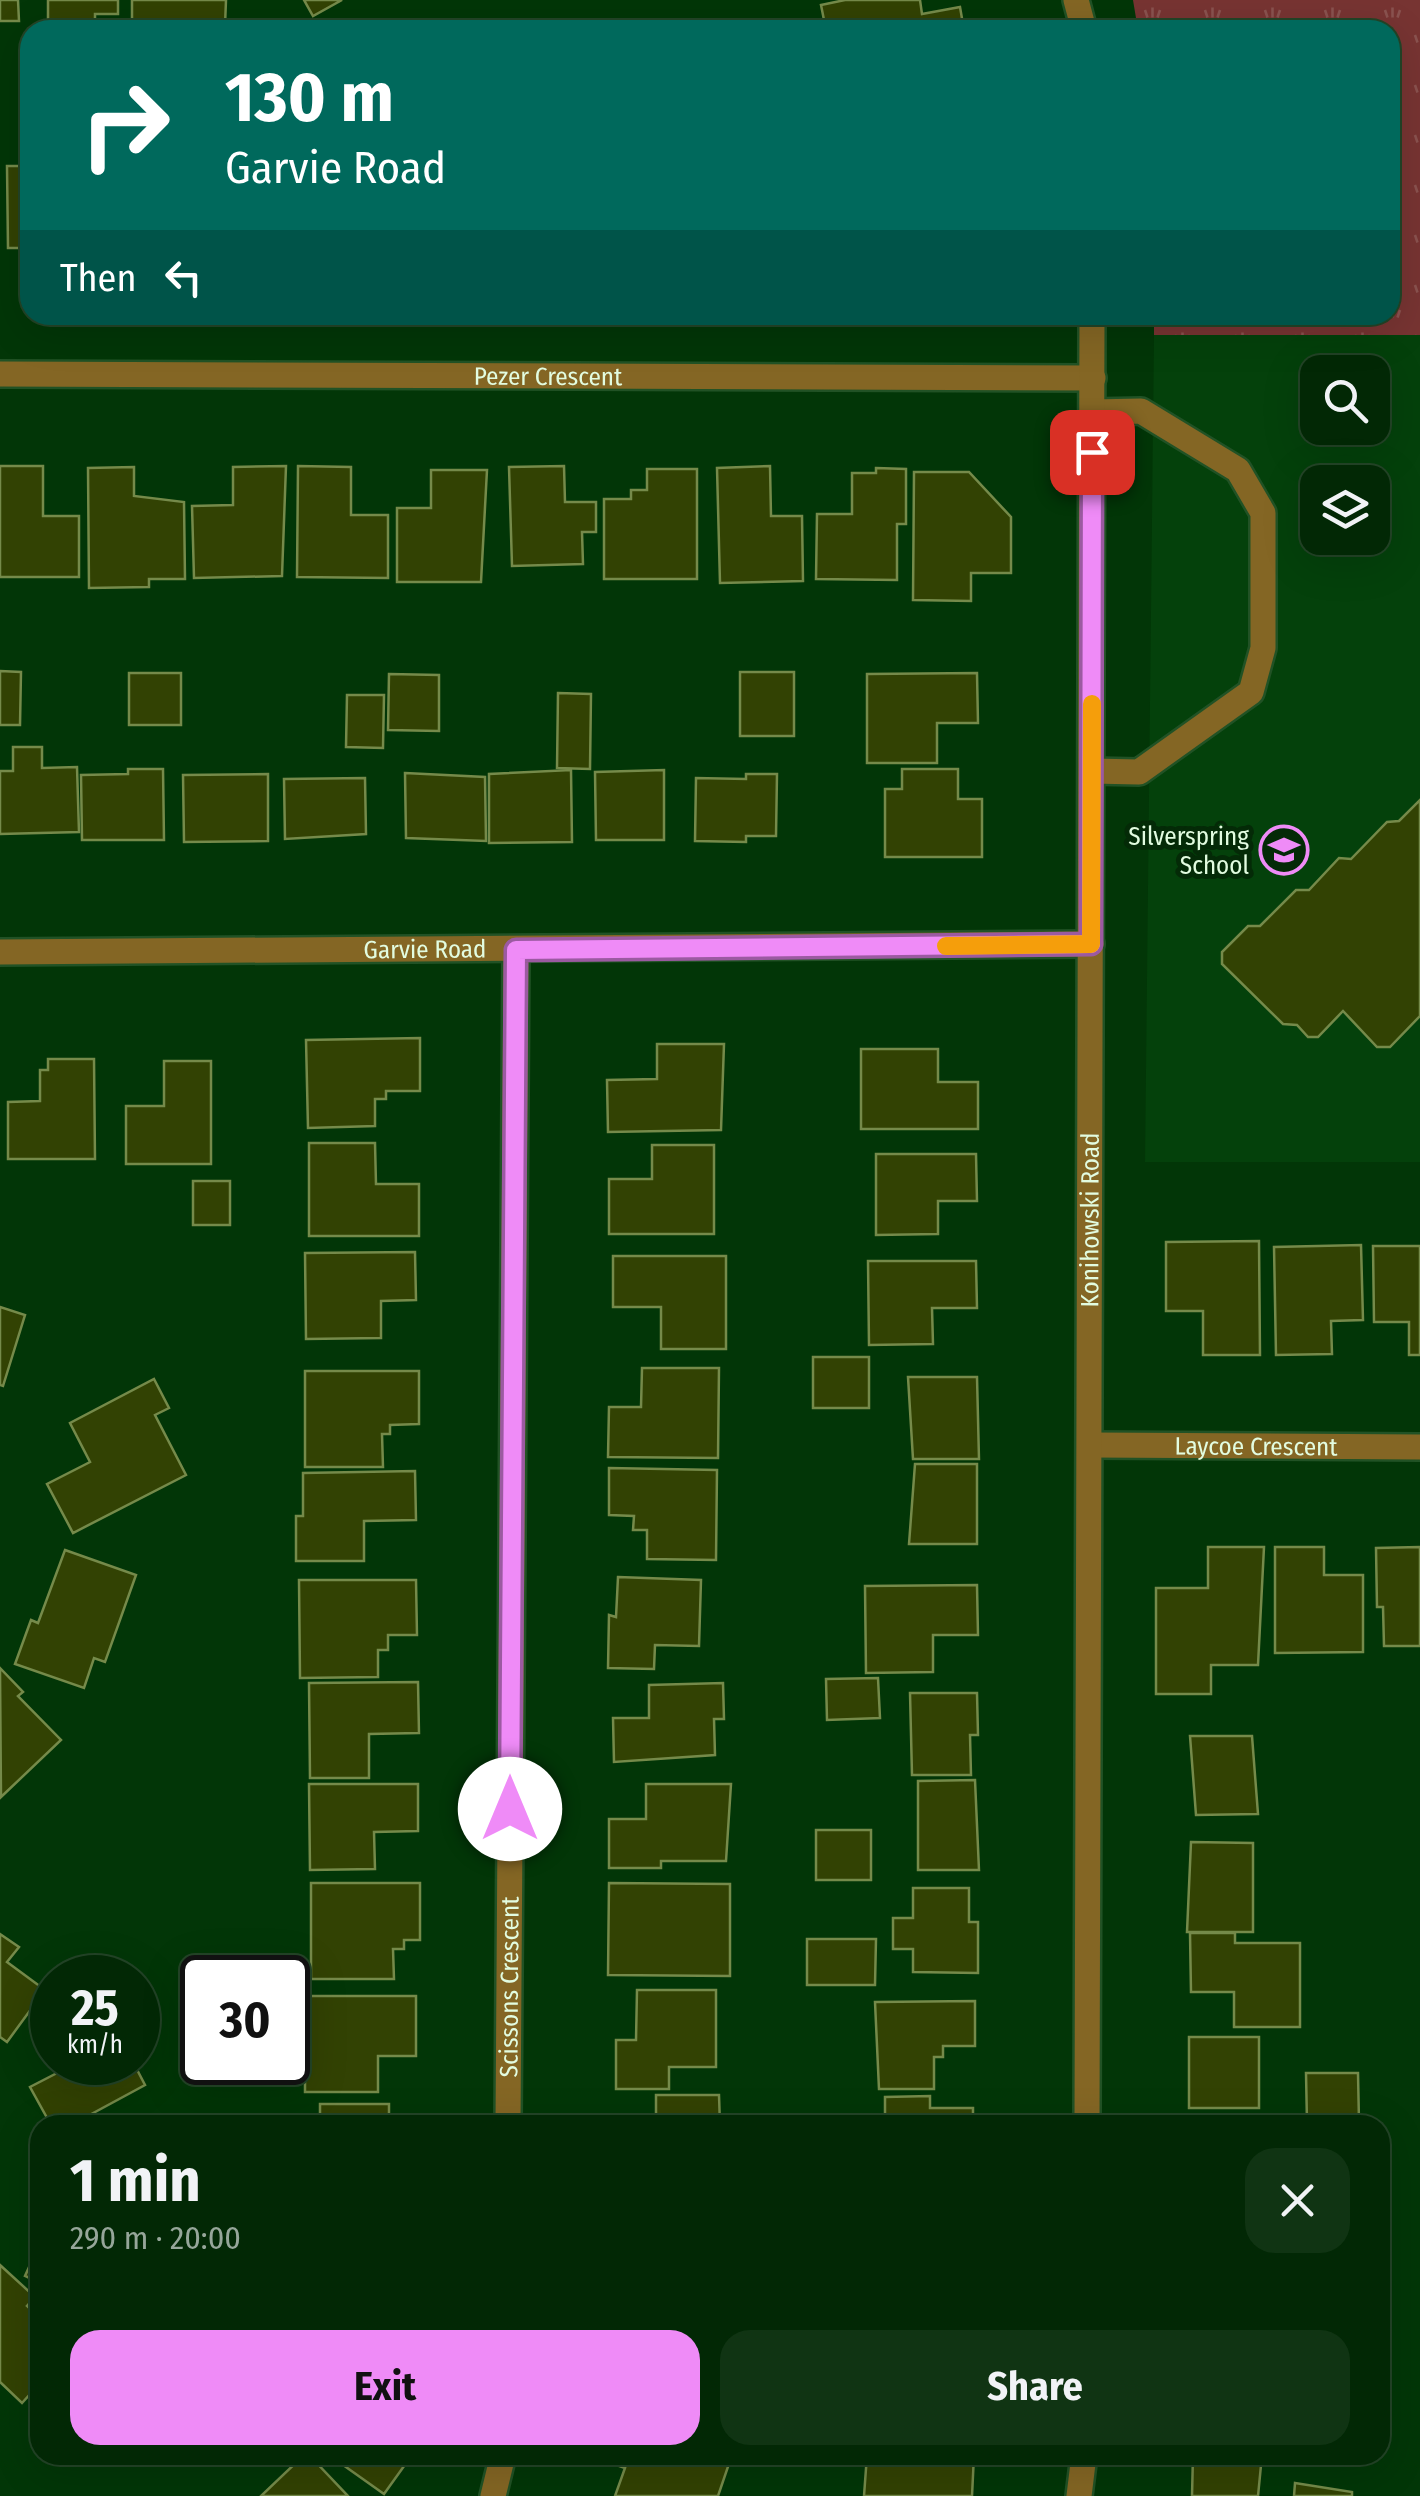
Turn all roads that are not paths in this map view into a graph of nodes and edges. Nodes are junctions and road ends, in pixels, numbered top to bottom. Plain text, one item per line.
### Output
1 (1092, 325) edge
2 (0, 374) edge
3 (1092, 378) junction
4 (1092, 412) junction
5 (1092, 771) junction
6 (1091, 944) junction
7 (516, 950) junction
8 (0, 952) edge
9 (1091, 1446) junction
10 (1420, 1446) edge
11 (508, 2115) edge
12 (1088, 2115) edge
13 (500, 2465) edge
14 (1083, 2465) edge
15 (493, 2496) edge
16 (1079, 2496) edge

1 - 3 street, Konihowski Road
2 - 3 street, Pezer Crescent
3 - 4 street, Konihowski Road
4 - 5 street, Konihowski Road
4 - 5 street
5 - 6 street, Konihowski Road
6 - 7 street, Garvie Road
6 - 9 street, Konihowski Road
7 - 8 street, Garvie Road
7 - 11 street, Scissons Crescent
9 - 10 street, Laycoe Crescent
9 - 12 street, Konihowski Road
13 - 15 street
14 - 16 street

